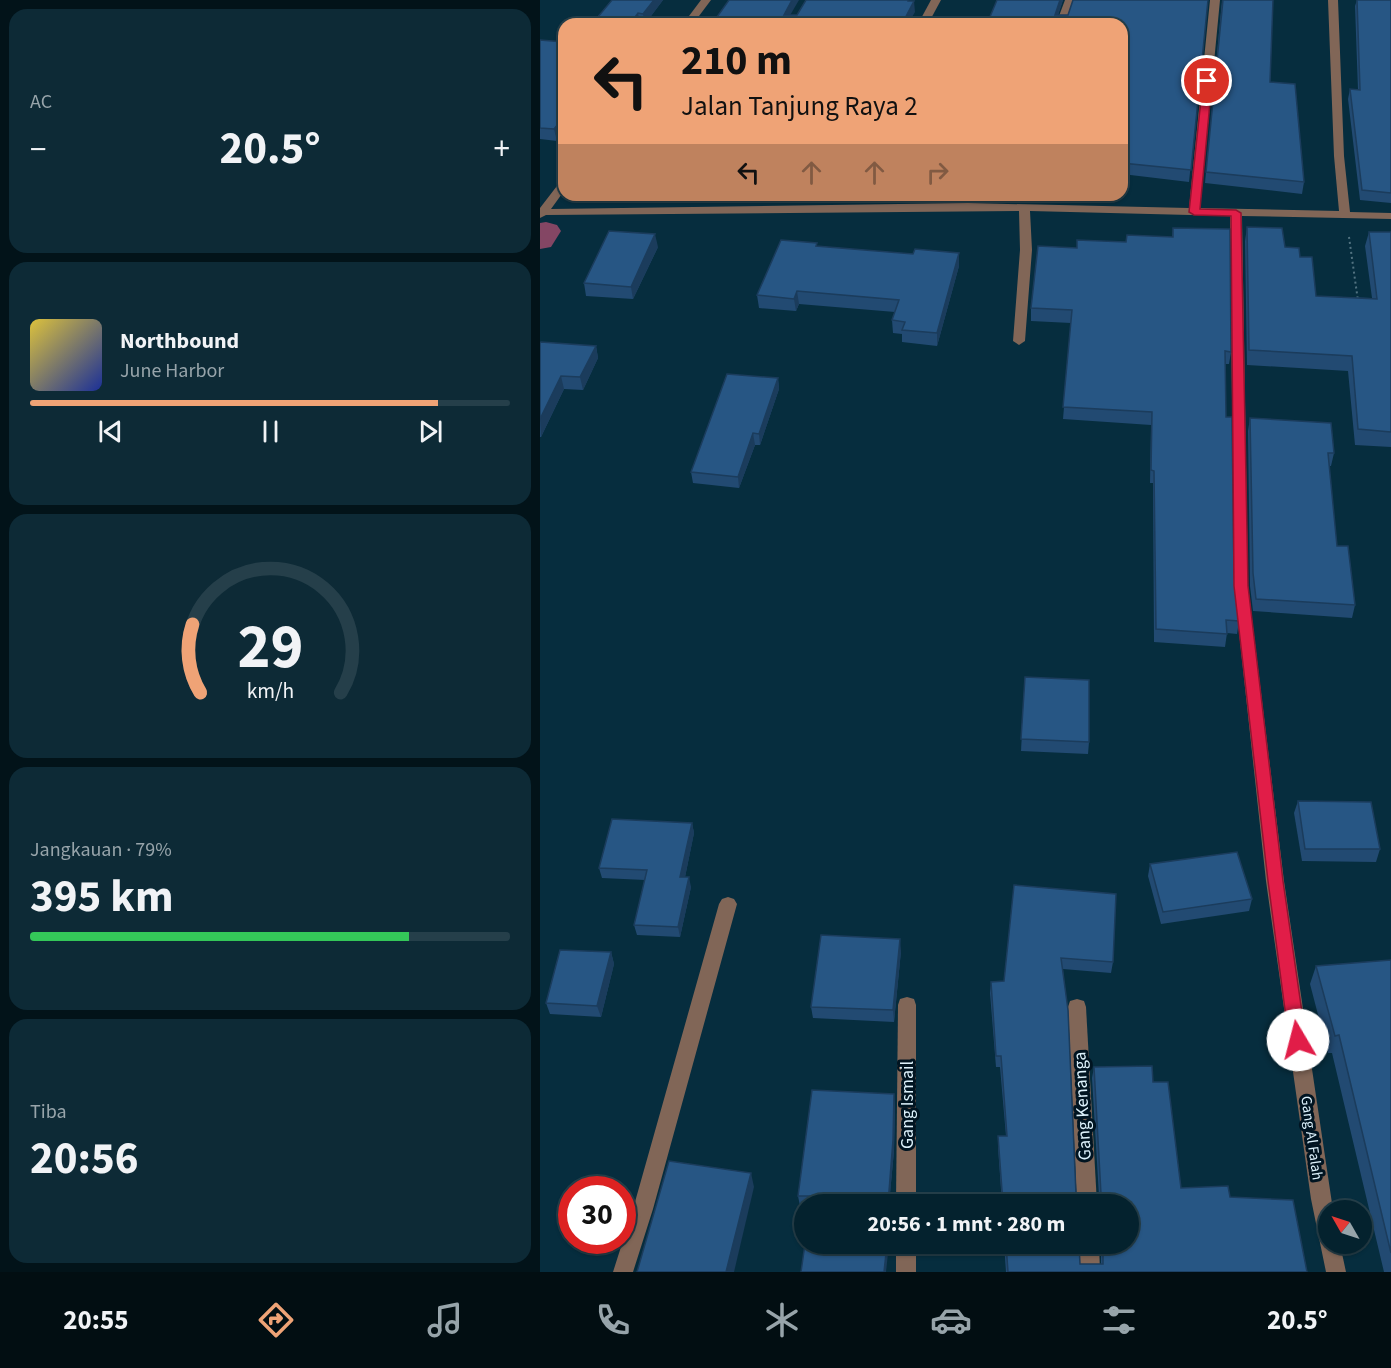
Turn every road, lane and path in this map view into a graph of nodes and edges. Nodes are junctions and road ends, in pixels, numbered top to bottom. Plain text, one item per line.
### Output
1 (706, 0) edge
2 (936, 0) edge
3 (1070, 0) edge
4 (1215, 0) edge
5 (1333, 0) edge
6 (692, 18) edge
7 (926, 18) edge
8 (1063, 18) edge
9 (558, 192) edge
10 (674, 201) edge
11 (859, 201) edge
12 (971, 201) edge
13 (968, 206) junction
14 (1024, 207) junction
15 (669, 210) junction
16 (858, 210) junction
17 (1194, 212) junction
18 (541, 213) edge
19 (1236, 213) junction
20 (1346, 215) junction
21 (1391, 216) edge
22 (1360, 310) edge
23 (1019, 341) dead end
24 (728, 904) dead end
25 (907, 1005) dead end
26 (1077, 1007) dead end
27 (906, 1194) edge
28 (1086, 1194) edge
29 (1321, 1200) edge
30 (906, 1254) edge
31 (1089, 1254) edge
32 (1332, 1254) edge
33 (623, 1272) edge
34 (906, 1272) edge
35 (1090, 1272) edge
36 (1336, 1272) edge

1 - 6 street
2 - 7 street
3 - 8 street
4 - 17 street
5 - 20 street
9 - 18 street
10 - 15 street
11 - 16 street
12 - 13 street
13 - 14 street
13 - 16 street
14 - 17 street
14 - 23 street
15 - 16 street
15 - 18 street
17 - 19 street
19 - 20 street
19 - 29 street, Gang Al Falah
20 - 21 street
20 - 22 path
24 - 33 street
25 - 27 street, Gang Ismail
26 - 28 street, Gang Kenanga
30 - 34 street
31 - 35 street
32 - 36 street

